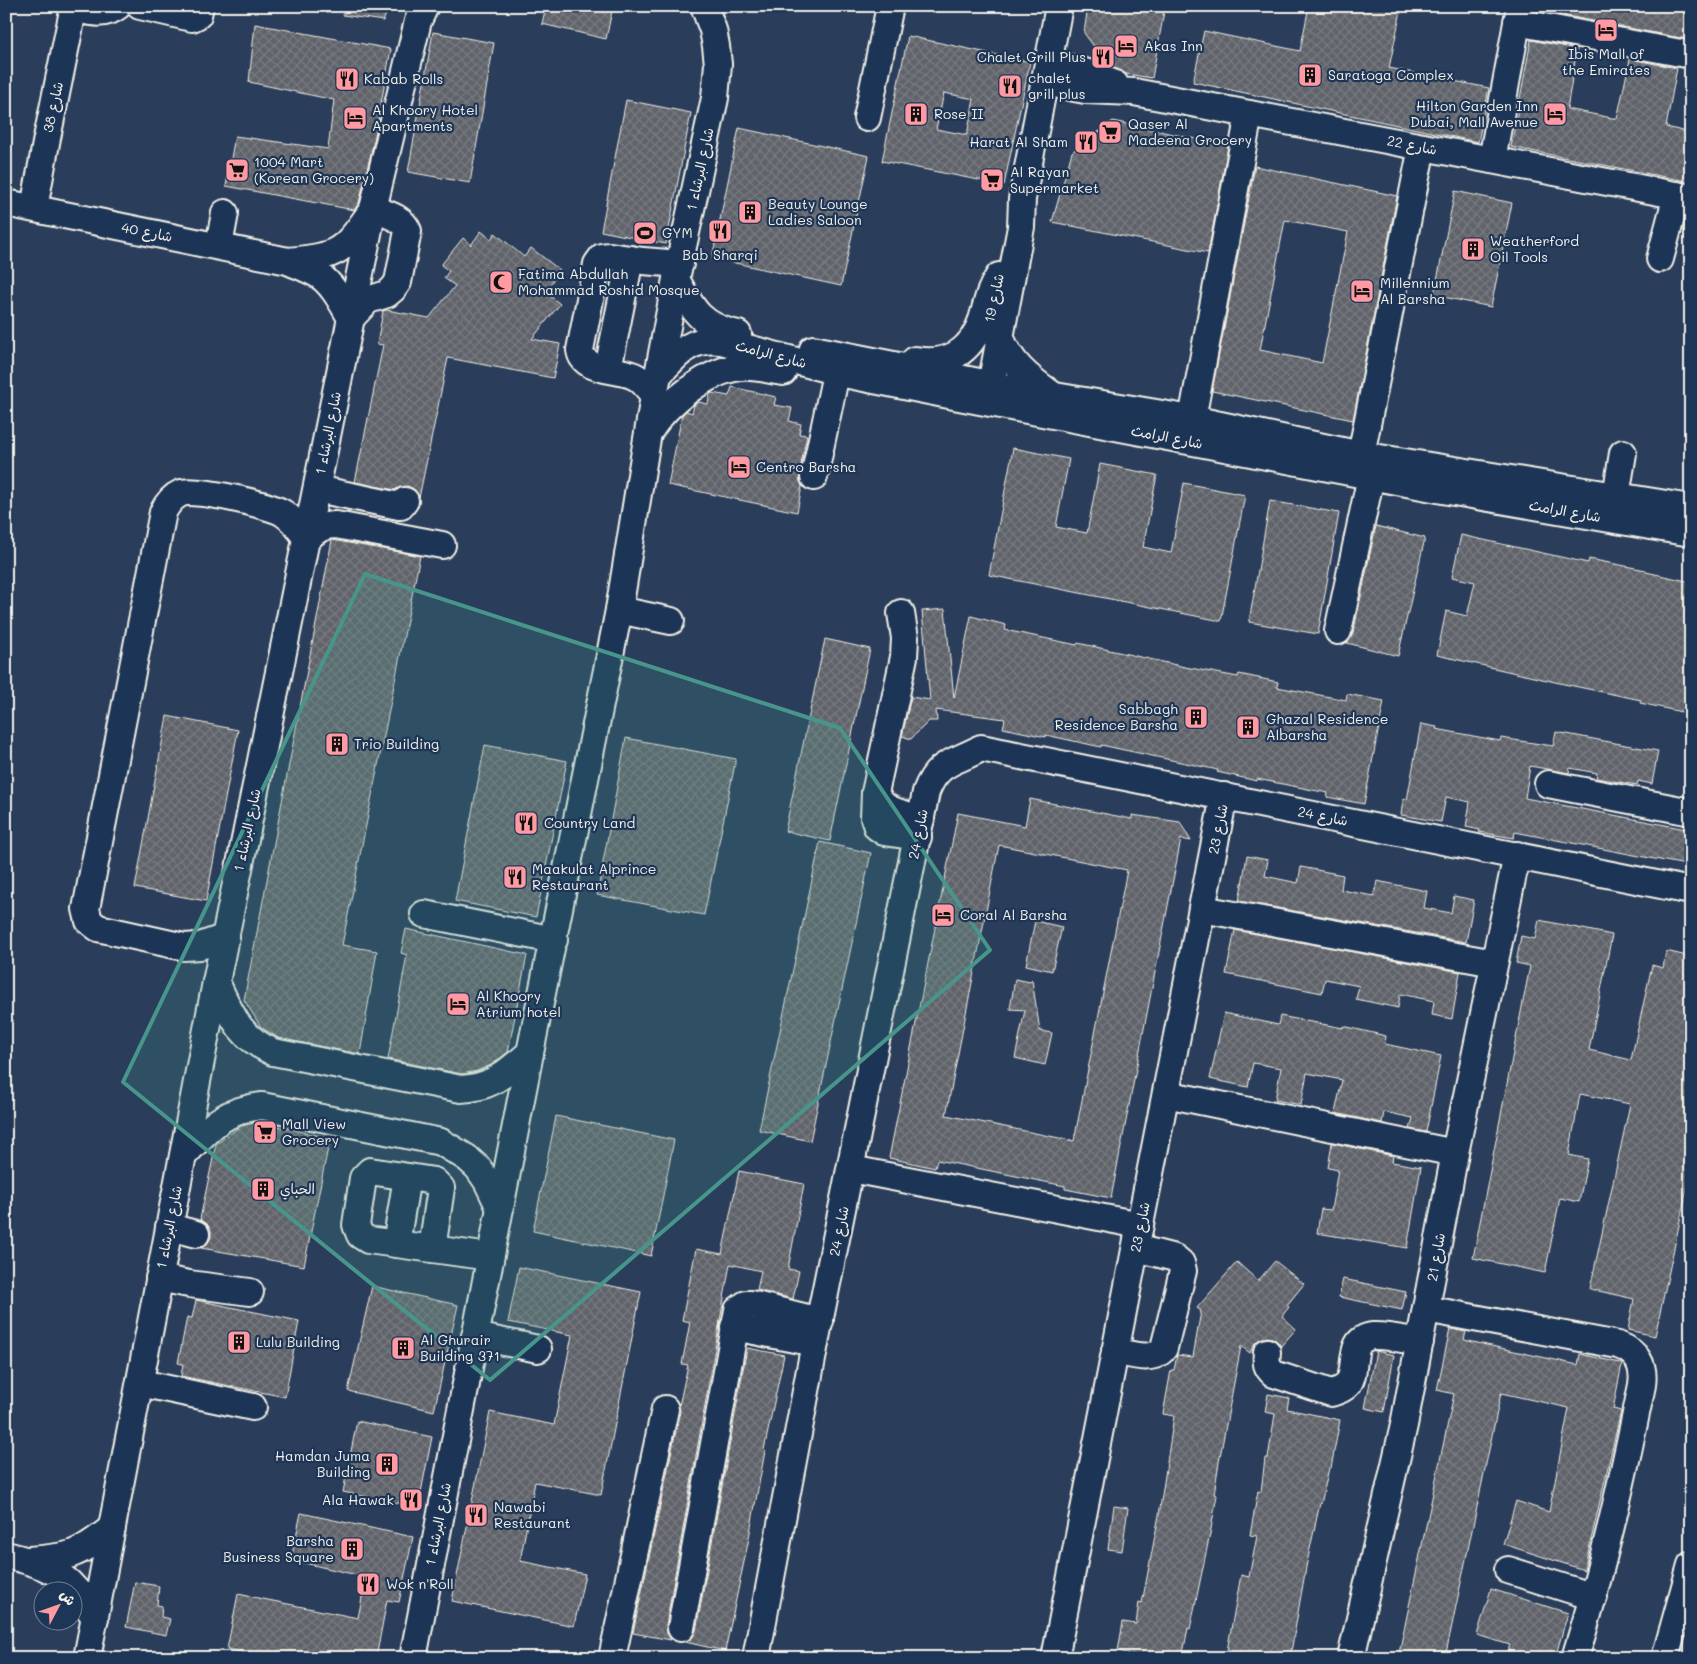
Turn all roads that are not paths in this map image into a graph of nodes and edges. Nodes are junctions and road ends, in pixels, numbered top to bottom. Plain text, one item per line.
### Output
1 (118, 6) edge
2 (140, 6) edge
3 (200, 6) edge
4 (425, 6) edge
5 (704, 6) edge
6 (890, 6) edge
7 (1059, 6) edge
8 (74, 7) edge
9 (1518, 14) edge
10 (1691, 55) edge
11 (1046, 72) junction
12 (1249, 114) junction
13 (867, 118) dead end
14 (1422, 147) junction
15 (1492, 160) junction
16 (1684, 197) edge
17 (1022, 199) junction
18 (6, 203) edge
19 (34, 208) junction
20 (373, 209) junction
21 (225, 213) dead end
22 (219, 246) junction
23 (1660, 259) dead end
24 (288, 261) junction
25 (678, 271) junction
26 (999, 276) junction
27 (351, 318) junction
28 (1000, 337) junction
29 (844, 372) junction
30 (656, 385) junction
31 (982, 392) junction
32 (1055, 396) junction
33 (1192, 420) junction
34 (648, 432) junction
35 (1623, 453) dead end
36 (1366, 465) junction
37 (812, 477) dead end
38 (317, 489) junction
39 (1616, 496) junction
40 (405, 501) dead end
41 (1691, 508) edge
42 (1691, 533) edge
43 (307, 539) junction
44 (442, 545) dead end
45 (619, 610) junction
46 (901, 613) dead end
47 (671, 621) dead end
48 (1338, 631) dead end
49 (1548, 784) dead end
50 (1224, 796) junction
51 (1691, 812) edge
52 (919, 828) junction
53 (1517, 855) junction
54 (1691, 891) edge
55 (1202, 909) junction
56 (424, 914) dead end
57 (226, 937) junction
58 (554, 940) junction
59 (1494, 963) junction
60 (216, 982) junction
61 (530, 1052) junction
62 (1166, 1094) junction
63 (1455, 1153) junction
64 (184, 1155) junction
65 (851, 1169) junction
66 (407, 1177) junction
67 (500, 1208) junction
68 (169, 1227) junction
69 (196, 1234) dead end
70 (1138, 1236) junction
71 (396, 1244) junction
72 (432, 1249) junction
73 (490, 1257) junction
74 (158, 1281) junction
75 (250, 1292) dead end
76 (225, 1304) dead end
77 (1426, 1308) junction
78 (818, 1332) junction
79 (475, 1336) junction
80 (1420, 1342) junction
81 (538, 1349) dead end
82 (1115, 1351) junction
83 (1267, 1352) dead end
84 (141, 1378) junction
85 (224, 1387) dead end
86 (253, 1407) dead end
87 (665, 1410) dead end
88 (112, 1528) junction
89 (17, 1558) edge
90 (1691, 1565) edge
91 (1508, 1570) dead end
92 (1594, 1597) junction
93 (95, 1618) junction
94 (681, 1628) dead end
95 (418, 1631) junction
96 (87, 1658) edge
97 (412, 1658) edge
98 (434, 1658) edge
99 (612, 1658) edge
100 (756, 1658) edge
101 (1055, 1658) edge
102 (1350, 1658) edge
103 (1576, 1658) edge
104 (1665, 1658) edge

1 - 8 street
2 - 3 street
4 - 20 street, شارع البرشاء 1
5 - 25 street, شارع البرشاء 1
6 - 13 street
7 - 11 street, شارع 19
8 - 19 street, شارع 38
9 - 10 street
9 - 15 street
11 - 12 street, شارع 22
11 - 17 street, شارع 19
12 - 14 street, شارع 22
12 - 33 street
14 - 15 street, شارع 22
14 - 36 street
15 - 16 street, شارع 22
16 - 23 street
17 - 26 street, شارع 19
17 - 28 street, شارع 19
18 - 19 street, شارع 40
19 - 22 street, شارع 40
20 - 24 street, شارع 40
20 - 27 street, شارع البرشاء 1
20 - 27 street
21 - 22 street
22 - 24 street, شارع 40
24 - 27 street, شارع 40
25 - 29 street, شارع الرامث
25 - 30 street, شارع البرشاء 1
25 - 30 street
26 - 29 street
26 - 31 street, شارع 19
27 - 38 street, شارع البرشاء 1
28 - 31 street, شارع 19
28 - 32 street
29 - 30 street, شارع الرامث
29 - 31 street, شارع الرامث
29 - 34 street
29 - 37 street
30 - 34 street, شارع البرشاء 1
31 - 32 street, شارع الرامث
31 - 36 street, شارع الرامث
32 - 33 street, شارع الرامث
33 - 36 street, شارع الرامث
34 - 45 street, شارع البرشاء 1
35 - 39 street
36 - 39 street, شارع الرامث
36 - 42 street, شارع الرامث
36 - 48 street
38 - 40 street
38 - 43 street, شارع البرشاء 1
39 - 41 street, شارع الرامث
43 - 44 street
43 - 57 street, شارع البرشاء 1
43 - 57 street
45 - 47 street
45 - 58 street, شارع البرشاء 1
46 - 52 street
49 - 51 street
50 - 52 street, شارع 24
50 - 53 street, شارع 24
50 - 55 street, شارع 23
52 - 65 street, شارع 24
53 - 54 street, شارع 24
53 - 59 street, شارع 21
55 - 59 street
55 - 62 street, شارع 23
56 - 58 street
57 - 60 street, شارع البرشاء 1
58 - 61 street, شارع البرشاء 1
59 - 63 street, شارع 21
60 - 61 street
60 - 64 street, شارع البرشاء 1
61 - 67 street, شارع البرشاء 1
62 - 63 street
62 - 70 street, شارع 23
63 - 77 street, شارع 21
64 - 67 street
64 - 68 street, شارع البرشاء 1
65 - 70 street
65 - 78 street, شارع 24
66 - 71 street
66 - 71 street
66 - 72 street
67 - 73 street, شارع البرشاء 1
68 - 69 street
68 - 74 street, شارع البرشاء 1
70 - 82 street, شارع 23
70 - 82 street
71 - 72 street
72 - 73 street
73 - 79 street, شارع البرشاء 1
74 - 75 street
74 - 76 street
74 - 84 street, شارع البرشاء 1
77 - 80 street, شارع 21
77 - 92 street
78 - 94 street
78 - 100 street, شارع 24
79 - 81 street
79 - 95 street, شارع البرشاء 1
80 - 83 street
80 - 102 street, شارع 21
82 - 101 street, شارع 23
84 - 85 street
84 - 86 street
84 - 88 street, شارع البرشاء 1
87 - 99 street
88 - 89 street
88 - 93 street, شارع البرشاء 1
89 - 93 street
90 - 104 street
91 - 92 street
92 - 103 street
93 - 96 street, شارع البرشاء 1
95 - 97 street, شارع البرشاء 1
95 - 98 street

